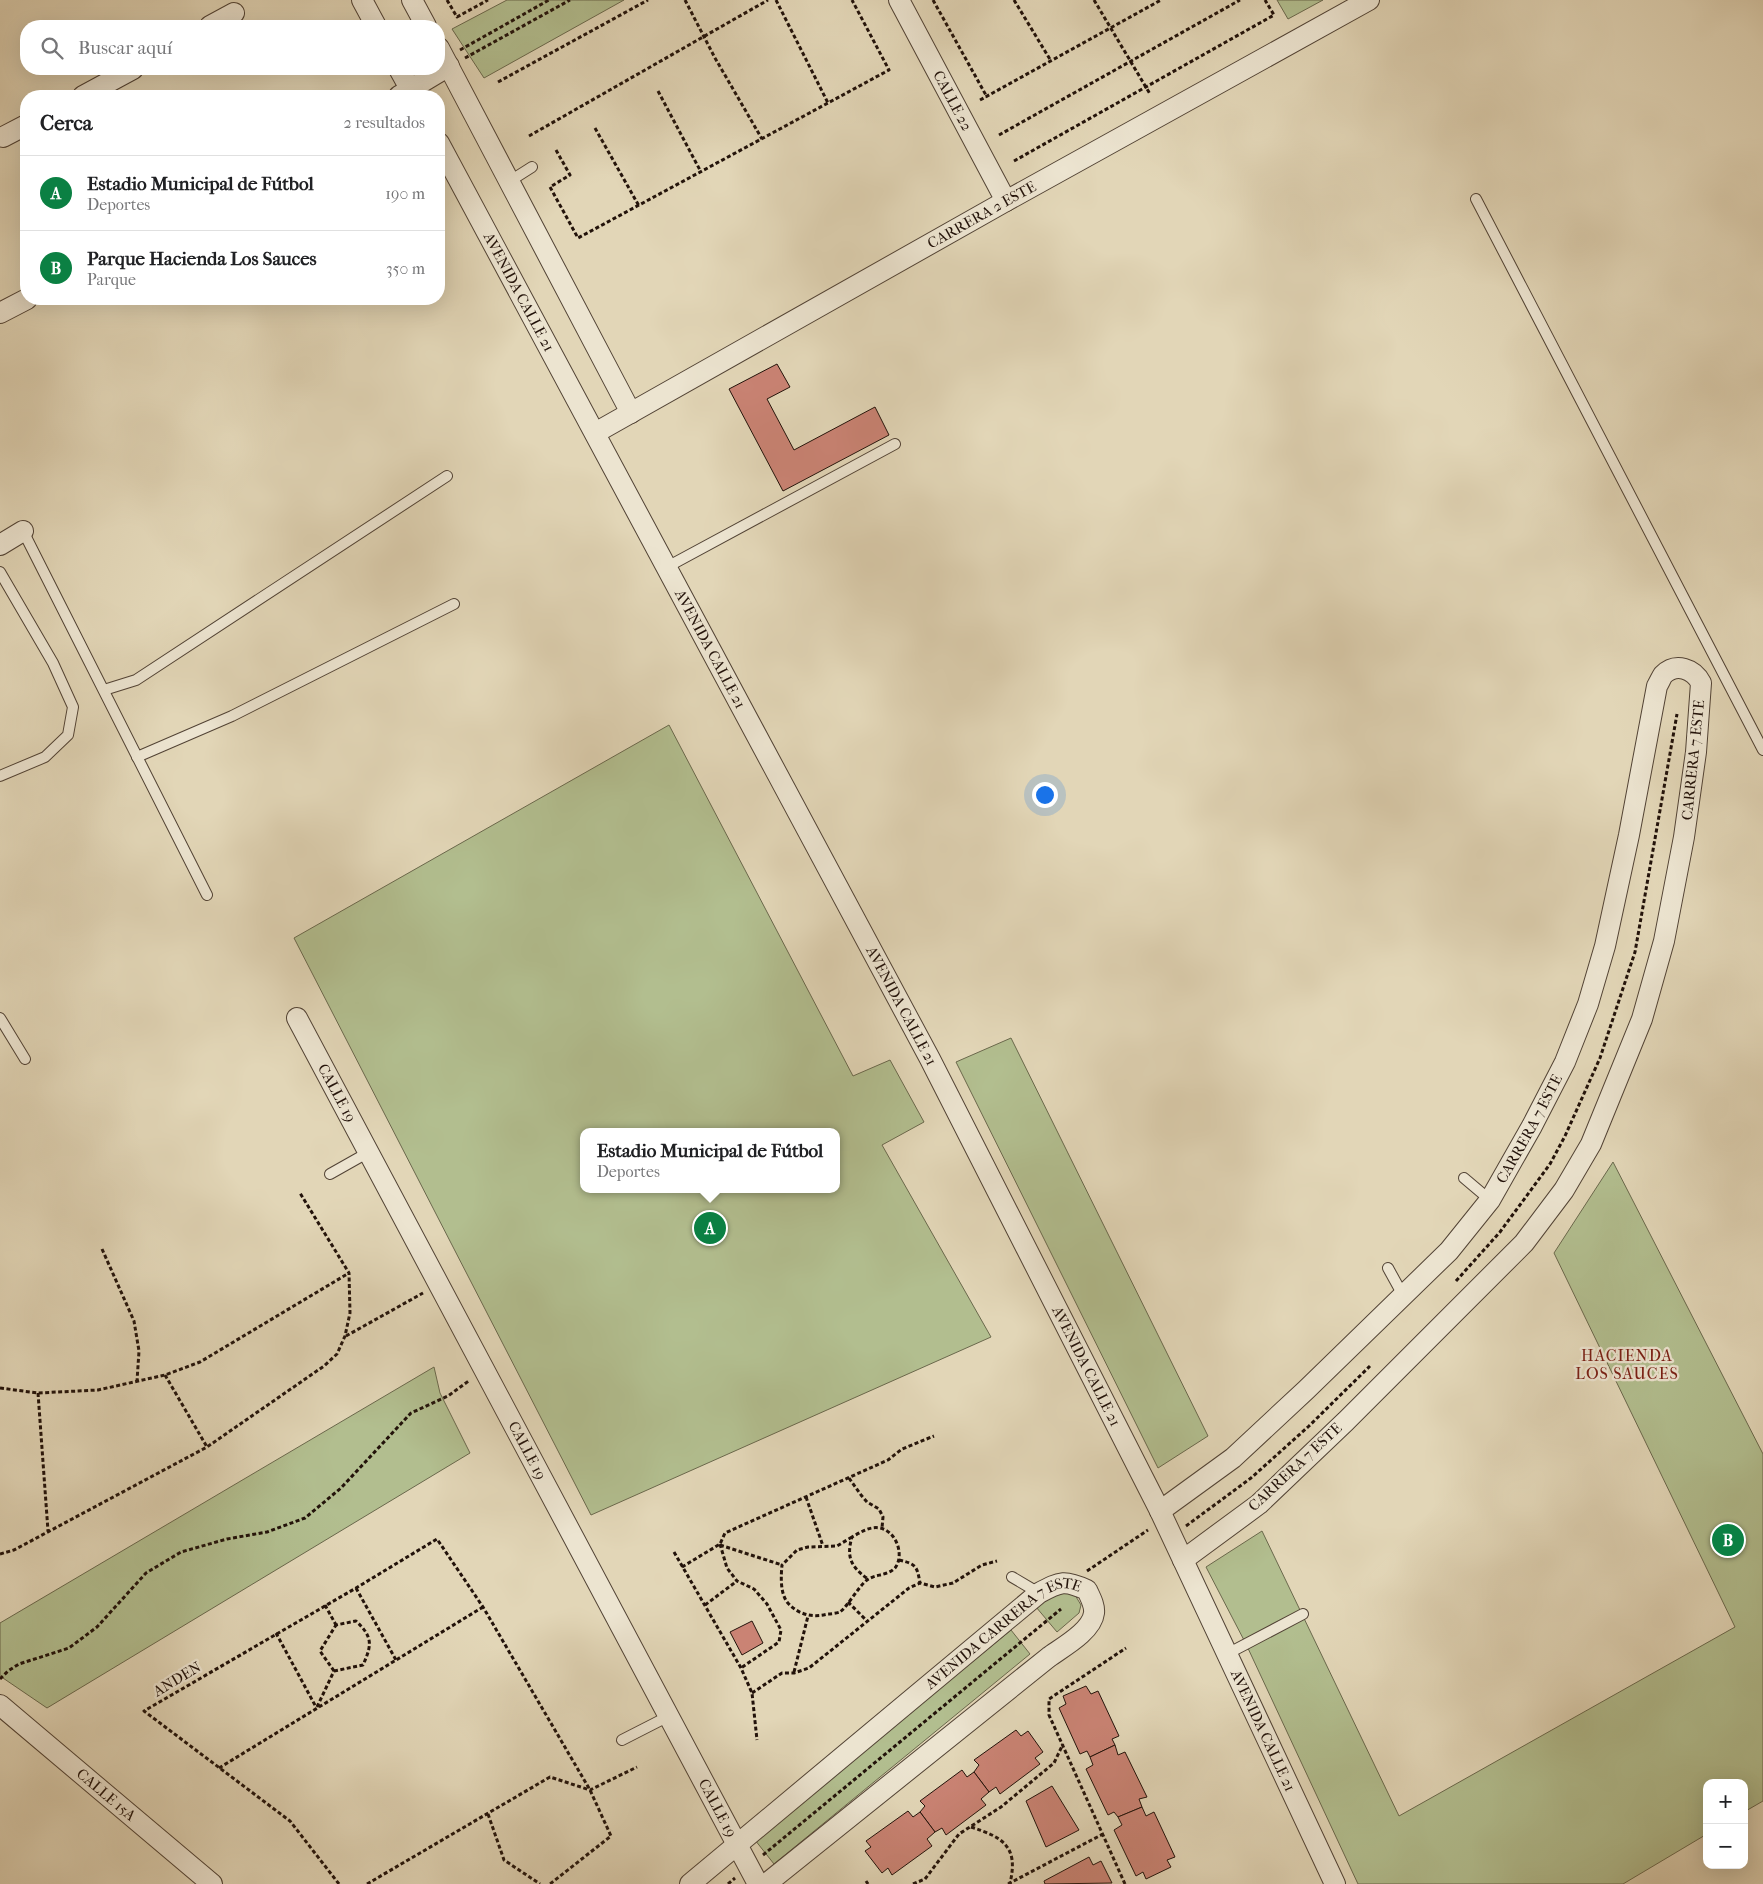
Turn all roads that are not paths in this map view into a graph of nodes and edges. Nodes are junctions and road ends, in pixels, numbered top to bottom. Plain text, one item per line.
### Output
1 (362, 0) edge
2 (412, 0) edge
3 (899, 0) edge
4 (1369, 0) edge
5 (234, 13) dead end
6 (221, 20) edge
7 (373, 20) edge
8 (423, 20) edge
9 (445, 60) edge
10 (122, 75) edge
11 (401, 75) edge
12 (427, 75) edge
13 (96, 90) edge
14 (407, 90) edge
15 (412, 90) edge
16 (20, 129) edge
17 (3, 137) dead end
18 (445, 153) edge
19 (532, 167) dead end
20 (510, 181) junction
21 (1476, 199) dead end
22 (1006, 201) junction
23 (20, 303) edge
24 (0, 313) edge
25 (632, 412) junction
26 (595, 433) junction
27 (895, 444) dead end
28 (447, 476) dead end
29 (23, 531) joint
30 (0, 545) edge
31 (667, 567) junction
32 (0, 572) edge
33 (454, 604) dead end
34 (104, 690) junction
35 (1763, 750) edge
36 (137, 757) junction
37 (0, 776) edge
38 (207, 895) dead end
39 (0, 1018) edge
40 (297, 1018) dead end
41 (25, 1059) dead end
42 (369, 1152) junction
43 (330, 1174) dead end
44 (1464, 1178) dead end
45 (1490, 1200) junction
46 (1388, 1268) dead end
47 (1404, 1297) junction
48 (1162, 1515) junction
49 (1183, 1560) junction
50 (1012, 1577) dead end
51 (1039, 1593) junction
52 (1303, 1614) dead end
53 (1227, 1654) junction
54 (0, 1705) edge
55 (669, 1716) junction
56 (622, 1740) dead end
57 (738, 1845) junction
58 (754, 1875) edge
59 (212, 1884) edge
60 (690, 1884) edge
61 (766, 1884) edge
62 (1335, 1884) edge

1 - 7 street
2 - 8 street
3 - 22 street, CALLE 22
4 - 22 street, CARRERA 2 ESTE
5 - 6 street
9 - 20 street
10 - 13 street
11 - 14 street
12 - 15 street
16 - 17 street
18 - 26 street, AVENIDA CALLE 21
19 - 20 lane
20 - 25 street
21 - 35 lane
22 - 25 street, CARRERA 2 ESTE
23 - 24 street
25 - 26 street, CARRERA 2 ESTE
26 - 31 street, AVENIDA CALLE 21
27 - 31 lane
28 - 34 lane
29 - 30 street
29 - 34 lane
31 - 48 street, AVENIDA CALLE 21
32 - 37 lane
33 - 36 lane
34 - 36 lane
36 - 38 lane
39 - 41 lane
40 - 42 street, CALLE 19
42 - 43 lane
42 - 55 street, CALLE 19
44 - 45 lane
45 - 47 street, CARRERA 7 ESTE
45 - 49 street, CARRERA 7 ESTE
46 - 47 lane
47 - 48 street, CARRERA 7 ESTE
48 - 49 street, AVENIDA CALLE 21
49 - 53 street, AVENIDA CALLE 21
50 - 51 lane
51 - 57 street, AVENIDA CARRERA 7 ESTE
51 - 61 street, AVENIDA CARRERA 7 ESTE
52 - 53 lane
53 - 62 street, AVENIDA CALLE 21
54 - 59 street, CALLE 15A
55 - 56 lane
55 - 57 street, CALLE 19
57 - 58 street, CALLE 19
57 - 60 street, AVENIDA CARRERA 7 ESTE

